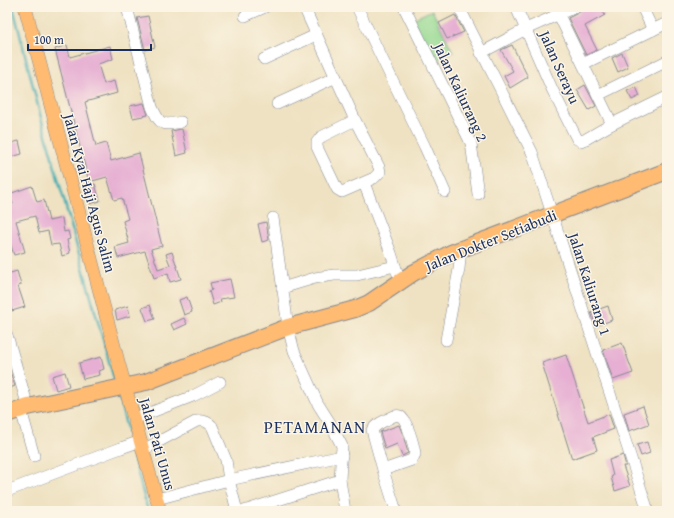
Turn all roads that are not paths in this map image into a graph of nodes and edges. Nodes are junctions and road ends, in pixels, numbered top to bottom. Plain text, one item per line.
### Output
1 (25, 7) edge
2 (127, 7) edge
3 (265, 7) edge
4 (304, 7) edge
5 (357, 7) edge
6 (404, 7) edge
7 (459, 7) edge
8 (516, 7) edge
9 (575, 7) edge
10 (642, 7) edge
11 (557, 11) edge
12 (245, 16) dead end
13 (667, 23) edge
14 (526, 28) junction
15 (653, 30) junction
16 (316, 34) junction
17 (481, 53) junction
18 (264, 59) dead end
19 (667, 61) edge
20 (583, 64) junction
21 (336, 77) junction
22 (598, 95) junction
23 (667, 97) edge
24 (277, 104) dead end
25 (355, 120) junction
26 (181, 122) dead end
27 (612, 124) junction
28 (667, 171) edge
29 (364, 183) junction
30 (445, 192) dead end
31 (478, 194) dead end
32 (552, 215) junction
33 (273, 218) dead end
34 (461, 250) junction
35 (395, 266) junction
36 (400, 282) junction
37 (282, 288) junction
38 (276, 332) junction
39 (7, 335) edge
40 (446, 340) dead end
41 (220, 382) dead end
42 (119, 388) junction
43 (18, 410) edge
44 (134, 419) junction
45 (139, 445) junction
46 (34, 456) dead end
47 (342, 456) junction
48 (383, 470) junction
49 (229, 480) junction
50 (340, 480) junction
51 (7, 491) edge
52 (159, 505) edge
53 (237, 511) edge
54 (244, 511) edge
55 (345, 511) edge
56 (396, 511) edge
57 (648, 511) edge

1 - 42 main road, Jalan Kyai Haji Agus Salim
2 - 26 street
3 - 12 street
4 - 16 street
5 - 30 street
6 - 31 street, Jalan Kaliurang 2
7 - 17 street, Jalan Kaliurang 1
8 - 14 street, Jalan Serayu
9 - 11 street
10 - 15 street
11 - 14 street
11 - 20 street
13 - 15 street
14 - 17 street
14 - 27 street, Jalan Serayu
15 - 20 street
16 - 18 street
16 - 21 street
17 - 32 street, Jalan Kaliurang 1
19 - 22 street
20 - 22 street
21 - 24 street
21 - 25 street
22 - 27 street
23 - 27 street
25 - 29 street
25 - 29 street
28 - 32 highway, Jalan Dokter Setiabudi
29 - 35 street
32 - 34 highway, Jalan Dokter Setiabudi
32 - 57 street, Jalan Kaliurang 1
33 - 37 street
34 - 36 highway, Jalan Dokter Setiabudi
34 - 40 street
35 - 36 street
35 - 37 street
36 - 38 highway, Jalan Dokter Setiabudi
37 - 38 street
38 - 42 highway, Jalan Dokter Setiabudi
38 - 47 street
39 - 43 street
41 - 44 street
42 - 43 highway, Jalan Dokter Setiabudi
42 - 44 main road, Jalan Pati Unus
43 - 46 street
44 - 45 main road, Jalan Pati Unus
45 - 49 street
45 - 51 street
45 - 52 main road, Jalan Pati Unus
47 - 49 street
47 - 50 street
48 - 48 street
48 - 56 street
49 - 52 street
49 - 53 street
50 - 54 street
50 - 55 street

